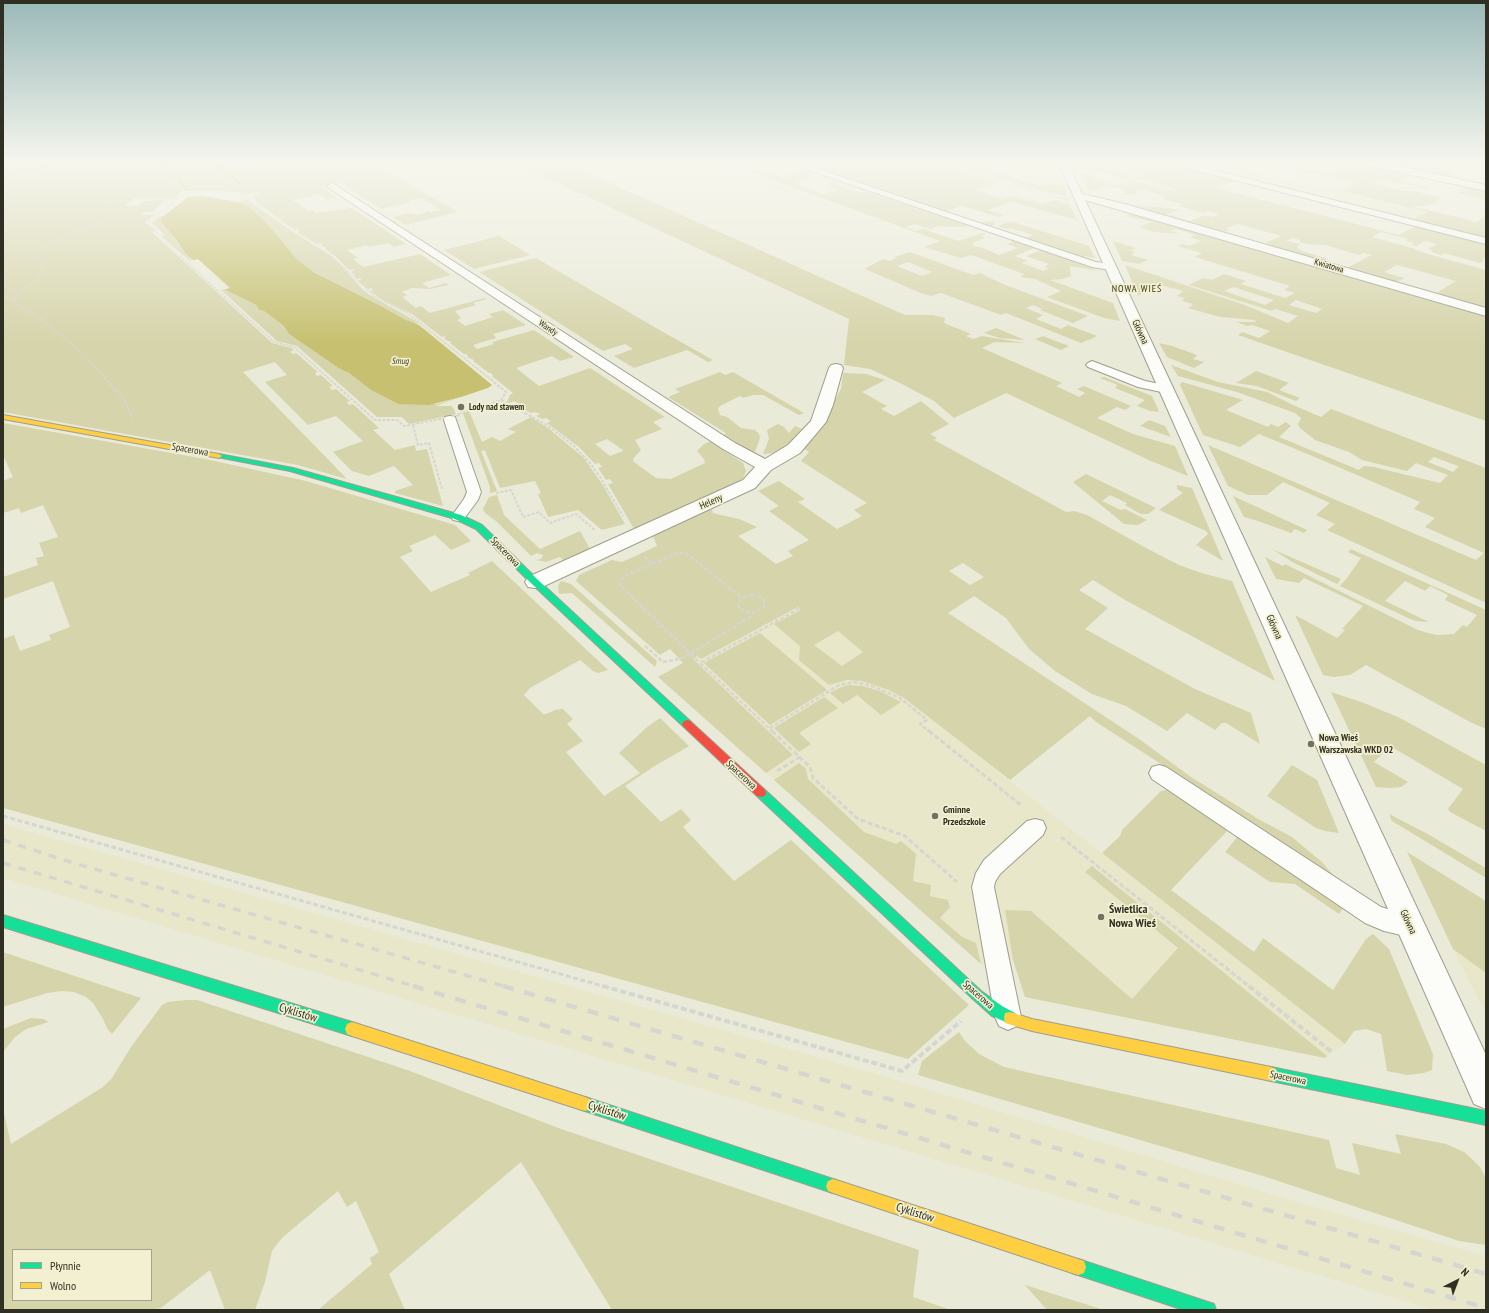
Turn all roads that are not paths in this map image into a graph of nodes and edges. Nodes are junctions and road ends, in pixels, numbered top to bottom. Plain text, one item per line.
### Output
1 (387, 222) edge
2 (966, 222) edge
3 (1090, 222) edge
4 (1177, 222) edge
5 (1409, 222) edge
6 (1486, 241) edge
7 (1110, 267) junction
8 (1486, 312) edge
9 (1092, 365) dead end
10 (836, 368) dead end
11 (1166, 389) junction
12 (3, 417) edge
13 (450, 420) dead end
14 (765, 466) junction
15 (458, 517) junction
16 (534, 582) junction
17 (1159, 773) dead end
18 (1035, 828) dead end
19 (3, 921) edge
20 (1410, 926) junction
21 (1008, 1017) junction
22 (1486, 1092) edge
23 (1486, 1118) edge
24 (1208, 1310) edge

1 - 14 street, Wandy
2 - 7 lane
3 - 7 street, Główna
4 - 8 street, Kwiatowa
5 - 6 street
7 - 11 street, Główna
9 - 11 lane
10 - 14 street, Heleny
11 - 20 street, Główna
12 - 15 street, Spacerowa
13 - 15 lane
14 - 16 street, Heleny
15 - 16 street, Spacerowa
16 - 21 street, Spacerowa
17 - 20 lane
18 - 21 lane
19 - 24 street, Cyklistów
20 - 22 street, Główna
21 - 23 street, Spacerowa

